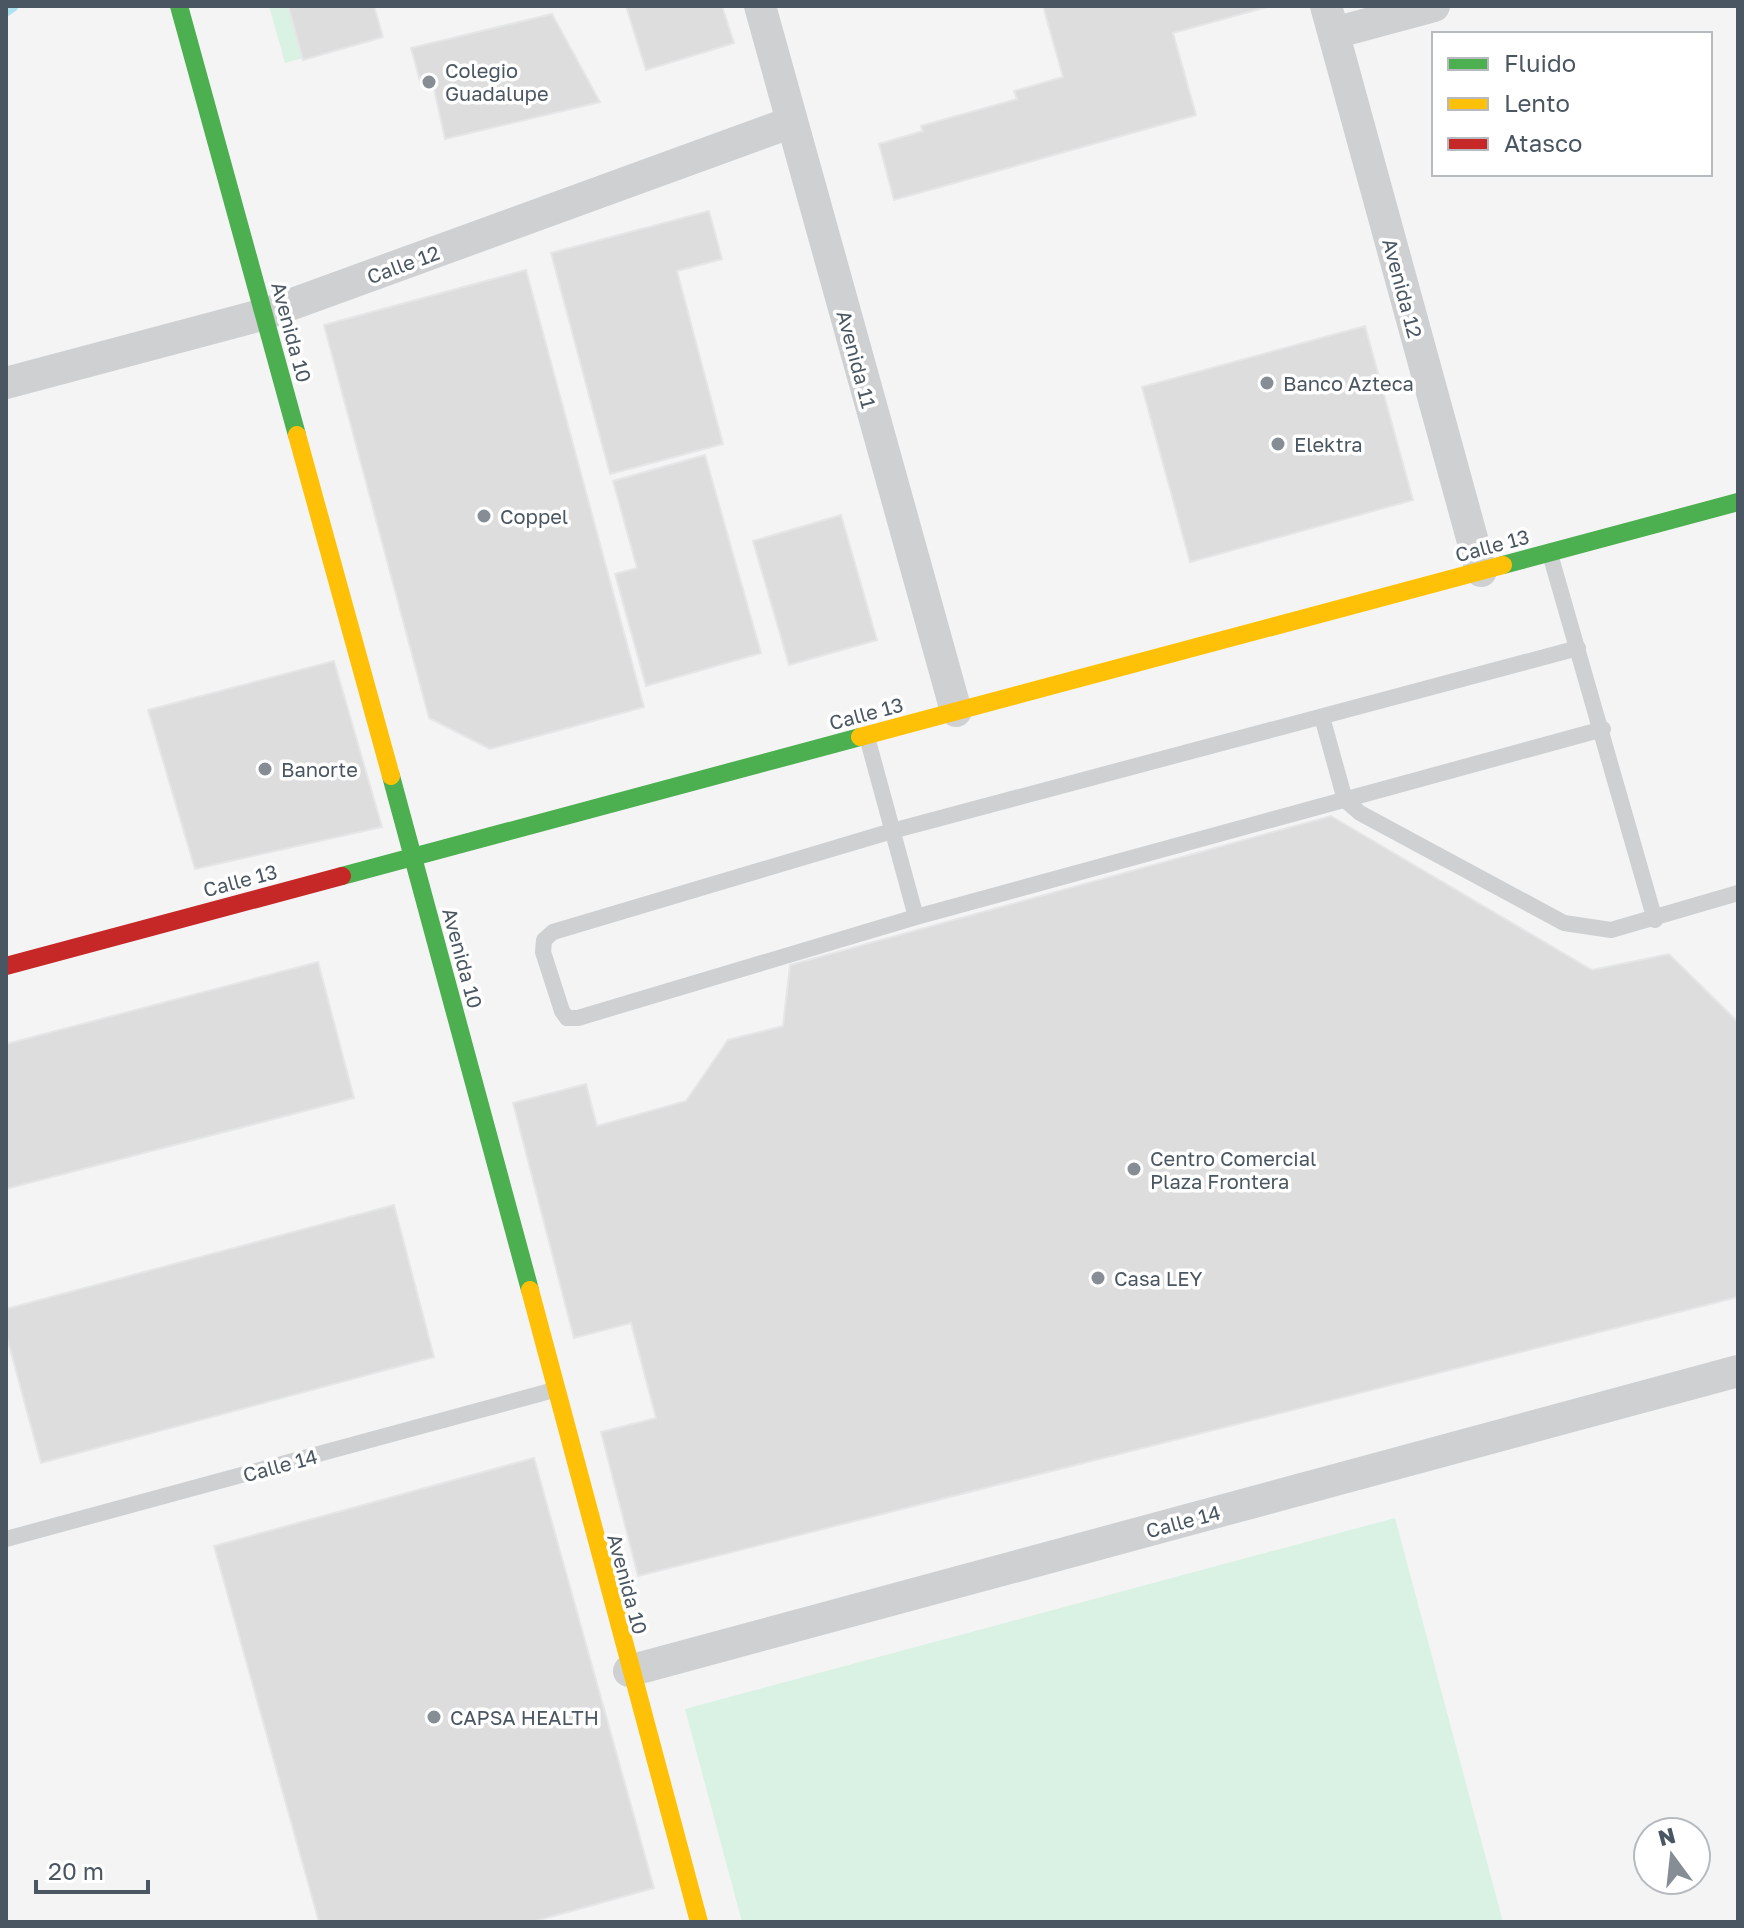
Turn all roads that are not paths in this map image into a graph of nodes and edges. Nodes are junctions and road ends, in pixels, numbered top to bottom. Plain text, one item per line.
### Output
1 (179, 6) edge
2 (760, 6) edge
3 (1434, 6) edge
4 (1330, 19) edge
5 (792, 122) junction
6 (265, 314) junction
7 (6, 383) edge
8 (1738, 502) edge
9 (1549, 552) junction
10 (1481, 571) junction
11 (1578, 648) junction
12 (956, 711) junction
13 (1322, 717) junction
14 (1603, 729) junction
15 (867, 735) junction
16 (1345, 800) junction
17 (892, 831) junction
18 (413, 856) junction
19 (1738, 893) edge
20 (916, 917) junction
21 (1655, 920) junction
22 (6, 966) edge
23 (1738, 1371) edge
24 (554, 1390) junction
25 (6, 1539) edge
26 (629, 1671) junction
27 (699, 1922) edge

1 - 6 main road, Avenida 10
2 - 5 street, Avenida 11
3 - 4 street
4 - 10 street, Avenida 12
5 - 6 street, Calle 12
5 - 12 street, Avenida 11
6 - 7 street, Calle 12
6 - 18 main road, Avenida 10
8 - 9 main road, Calle 13
9 - 10 main road, Calle 13
9 - 11 lane
10 - 12 main road, Calle 13
11 - 13 lane
11 - 14 lane
12 - 15 main road, Calle 13
13 - 16 lane
13 - 17 lane
14 - 16 lane
14 - 21 lane
15 - 17 lane
15 - 18 main road, Calle 13
16 - 20 lane
16 - 21 lane
17 - 20 lane
17 - 20 lane
18 - 22 main road, Calle 13
18 - 24 main road, Avenida 10
19 - 21 lane
23 - 26 street, Calle 14
24 - 25 lane, Calle 14
24 - 26 main road, Avenida 10
26 - 27 main road, Avenida 10

